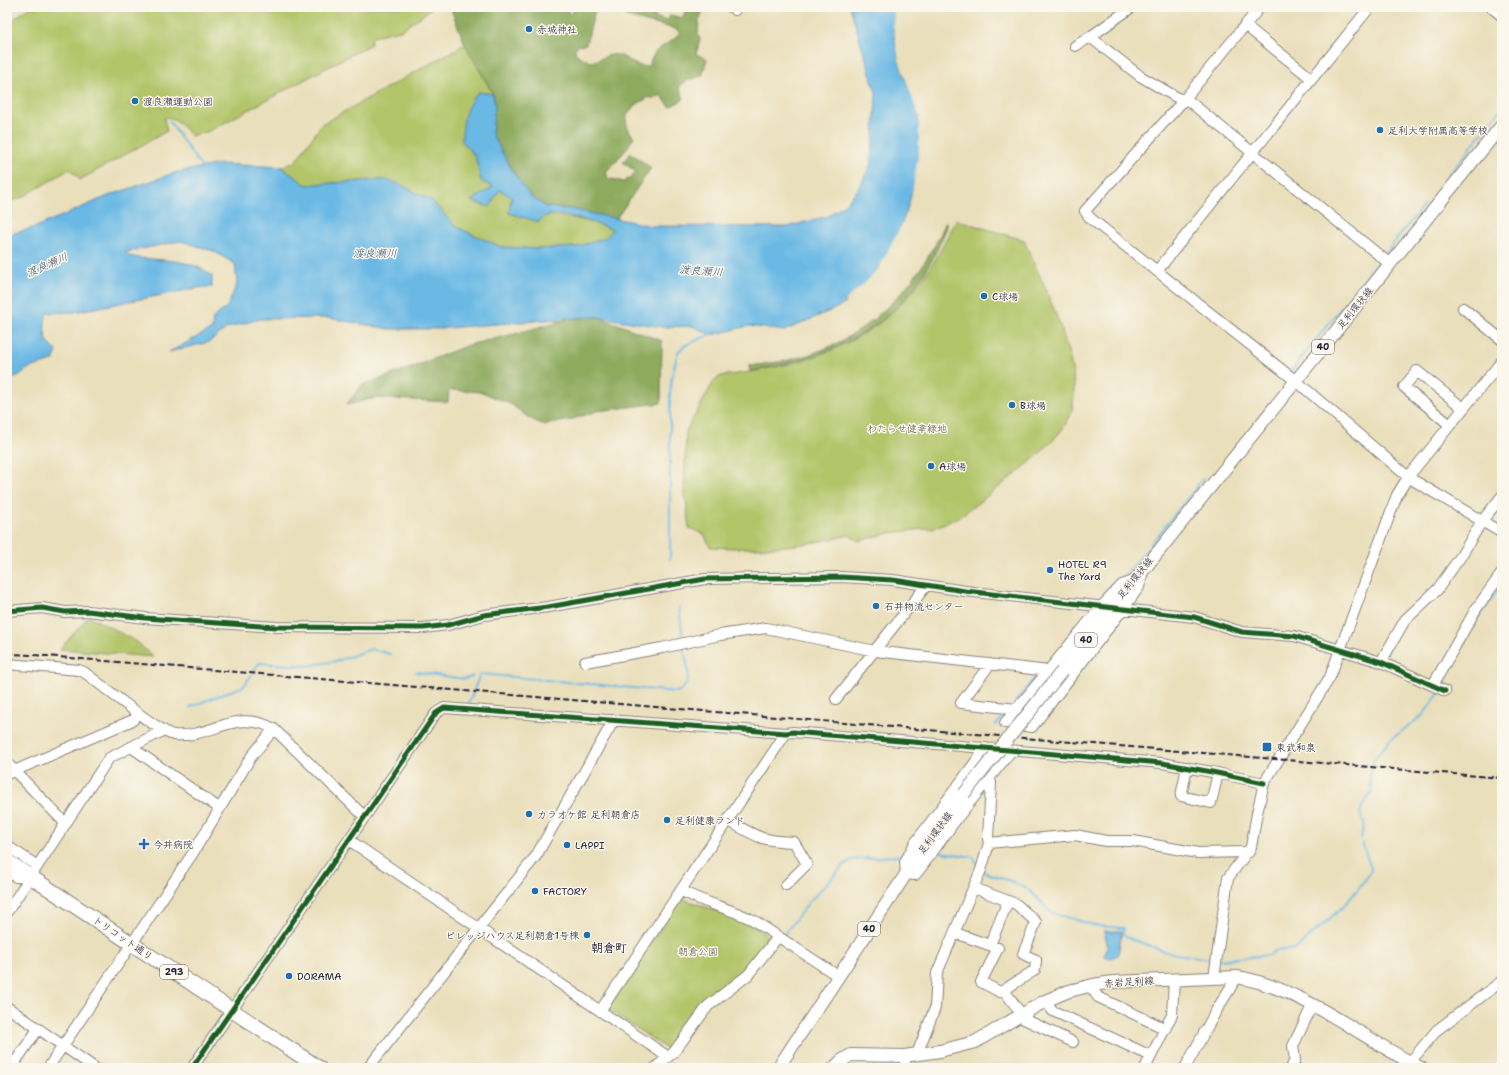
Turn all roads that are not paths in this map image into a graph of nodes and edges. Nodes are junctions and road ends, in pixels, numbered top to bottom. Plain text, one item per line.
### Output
1 (1132, 7) edge
2 (1260, 7) edge
3 (1370, 7) edge
4 (1491, 7) edge
5 (1502, 16) edge
6 (1246, 26) junction
7 (1090, 37) junction
8 (1075, 46) dead end
9 (1312, 79) junction
10 (1184, 99) junction
11 (1502, 125) edge
12 (1252, 152) junction
13 (1390, 264) junction
14 (1157, 271) junction
15 (1463, 308) dead end
16 (1502, 340) edge
17 (1502, 361) edge
18 (1295, 382) junction
19 (1463, 408) junction
20 (1450, 425) junction
21 (1408, 477) junction
22 (1502, 496) edge
23 (1482, 521) junction
24 (1502, 533) edge
25 (1143, 569) junction
26 (1502, 573) edge
27 (926, 586) junction
28 (1112, 608) junction
29 (7, 611) edge
30 (448, 625) junction
31 (443, 636) dead end
32 (1340, 649) junction
33 (875, 651) junction
34 (585, 662) dead end
35 (1381, 662) junction
36 (7, 664) edge
37 (990, 664) junction
38 (1049, 671) junction
39 (836, 699) dead end
40 (1017, 709) junction
41 (133, 720) dead end
42 (614, 720) junction
43 (274, 729) junction
44 (163, 731) junction
45 (786, 733) junction
46 (131, 746) junction
47 (986, 748) junction
48 (1011, 751) junction
49 (1186, 767) junction
50 (9, 769) edge
51 (1218, 773) junction
52 (988, 778) junction
53 (1264, 783) junction
54 (219, 808) junction
55 (365, 817) junction
56 (729, 821) junction
57 (66, 824) junction
58 (349, 840) junction
59 (989, 843) junction
60 (7, 846) edge
61 (1249, 852) junction
62 (7, 861) edge
63 (7, 871) edge
64 (33, 871) junction
65 (906, 874) junction
66 (786, 886) dead end
67 (974, 888) junction
68 (682, 891) junction
69 (1008, 901) junction
70 (7, 912) edge
71 (478, 928) junction
72 (955, 932) junction
73 (778, 937) junction
74 (131, 944) junction
75 (990, 945) junction
76 (838, 976) junction
77 (1237, 977) junction
78 (1214, 978) junction
79 (1174, 980) junction
80 (1502, 981) edge
81 (1090, 986) junction
82 (1004, 990) junction
83 (1045, 1001) junction
84 (7, 1006) edge
85 (1312, 1006) junction
86 (231, 1010) junction
87 (600, 1011) junction
88 (1022, 1015) junction
89 (38, 1029) junction
90 (1166, 1029) junction
91 (1073, 1042) dead end
92 (63, 1046) junction
93 (917, 1054) junction
94 (904, 1056) junction
95 (1152, 1056) junction
96 (668, 1057) junction
97 (1407, 1065) edge
98 (11, 1068) edge
99 (48, 1068) edge
100 (95, 1068) edge
101 (192, 1068) edge
102 (319, 1068) edge
103 (368, 1068) edge
104 (655, 1068) edge
105 (778, 1068) edge
106 (834, 1068) edge
107 (906, 1068) edge
108 (1145, 1068) edge
109 (1185, 1068) edge
110 (1291, 1068) edge
111 (1421, 1068) edge

1 - 7 street
2 - 6 street
3 - 9 street
4 - 5 street
6 - 9 street
6 - 10 street
7 - 8 street
7 - 10 street
9 - 12 street
10 - 12 street
10 - 14 street
11 - 13 main road, 足利環状線 / 40
12 - 13 street
12 - 14 street
13 - 18 main road, 足利環状線 / 40
14 - 18 street
15 - 16 street
17 - 19 street
18 - 21 street
18 - 25 main road, 足利環状線 / 40
19 - 20 street
19 - 20 street
20 - 21 street
21 - 23 street
21 - 32 street
22 - 23 street
23 - 24 street
23 - 35 street
25 - 28 main road, 足利環状線 / 40
25 - 28 street
26 - 35 street
27 - 28 street
27 - 30 street
27 - 33 street
28 - 32 street
28 - 38 street
28 - 40 street
28 - 65 main road, 足利環状線 / 40, bridge
29 - 30 street
30 - 31 street
32 - 35 street
32 - 53 street
33 - 34 street
33 - 37 street
33 - 39 street
36 - 44 street
37 - 38 street
37 - 40 street
38 - 40 street
41 - 50 street
42 - 45 street
42 - 55 street
42 - 71 street
43 - 44 street
43 - 54 street
43 - 55 street
44 - 46 street
45 - 47 street
45 - 56 street
46 - 54 street
46 - 57 street
47 - 48 street
47 - 65 street
48 - 49 street
48 - 52 street
49 - 51 street
49 - 51 street
50 - 57 street
51 - 53 street
52 - 59 street
52 - 65 street
53 - 61 street
54 - 74 street
55 - 58 street
56 - 66 street
56 - 68 street
57 - 64 street
58 - 71 street
58 - 86 street
59 - 61 street
59 - 67 street
60 - 64 street
61 - 78 street
62 - 64 highway, トリコット通り / 293
63 - 64 street
64 - 70 street
64 - 74 highway, トリコット通り / 293
65 - 76 main road, 足利環状線 / 40
67 - 69 street
67 - 72 street
68 - 73 street
68 - 87 street
69 - 75 street
69 - 82 street
71 - 87 street
71 - 103 street
72 - 75 street
72 - 93 street
73 - 76 street
73 - 96 street
74 - 86 highway, トリコット通り / 293
74 - 92 street
75 - 82 street
76 - 105 main road, 足利環状線 / 40
77 - 78 main road, 赤岩足利線
77 - 85 main road, 赤岩足利線
77 - 109 street
78 - 79 main road, 赤岩足利線
79 - 81 main road, 赤岩足利線
79 - 90 street
80 - 97 street
81 - 83 main road, 赤岩足利線
81 - 90 street
82 - 88 street
83 - 88 main road, 赤岩足利線
83 - 95 street
84 - 89 street
85 - 97 main road, 赤岩足利線
85 - 110 street
86 - 101 street
86 - 102 highway, トリコット通り / 293
87 - 96 street
88 - 91 street
88 - 93 main road, 赤岩足利線
89 - 92 street
89 - 98 street
90 - 95 street
92 - 99 street
92 - 100 street
93 - 94 main road, 赤岩足利線
94 - 106 main road, 赤岩足利線
94 - 107 street
95 - 108 street
96 - 104 street
97 - 111 main road, 赤岩足利線

